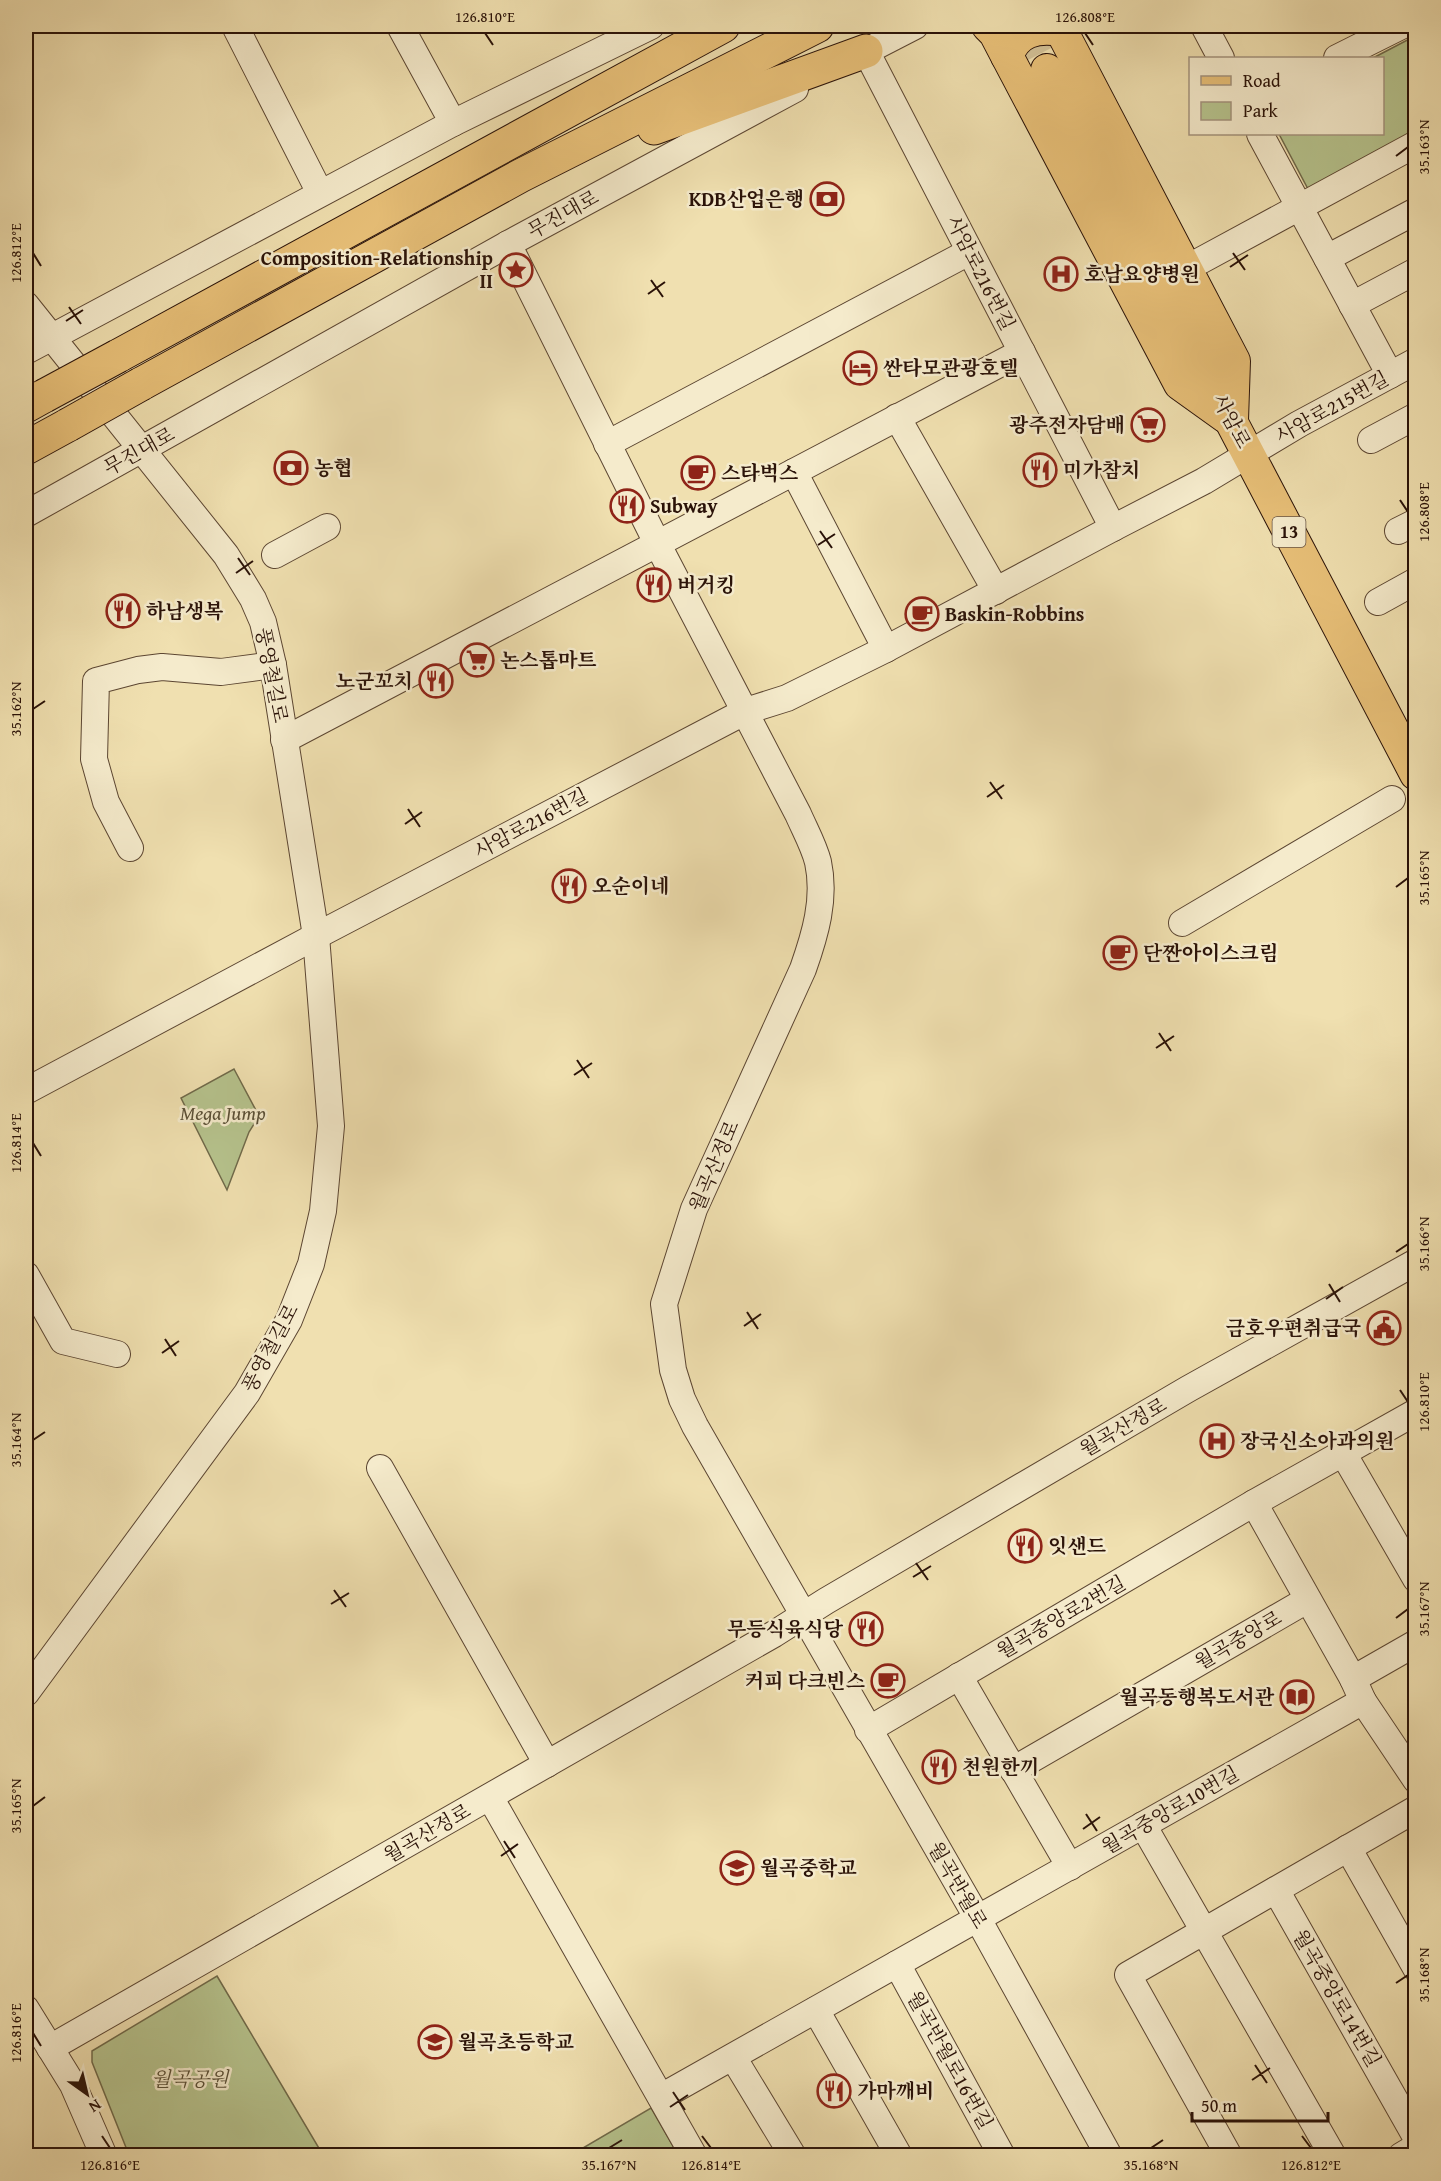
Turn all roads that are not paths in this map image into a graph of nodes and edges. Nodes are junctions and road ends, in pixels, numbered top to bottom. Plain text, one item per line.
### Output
1 (235, 26) edge
2 (400, 26) edge
3 (651, 26) edge
4 (723, 26) edge
5 (817, 26) edge
6 (915, 26) edge
7 (988, 26) edge
8 (1204, 26) edge
9 (1401, 26) edge
10 (1060, 28) edge
11 (866, 51) junction
12 (1007, 56) junction
13 (1220, 57) edge
14 (1339, 57) edge
15 (1047, 69) tunnel mouth
16 (453, 123) junction
17 (1261, 135) edge
18 (1416, 144) edge
19 (520, 176) junction
20 (320, 193) junction
21 (1299, 207) junction
22 (1416, 211) edge
23 (508, 244) junction
24 (969, 252) junction
25 (1327, 258) junction
26 (1200, 261) dead end
27 (1416, 271) edge
28 (26, 305) edge
29 (1352, 305) junction
30 (50, 336) junction
31 (26, 351) edge
32 (1022, 352) junction
33 (1416, 361) edge
34 (1390, 375) junction
35 (35, 401) edge
36 (1416, 416) edge
37 (897, 417) junction
38 (1232, 421) junction
39 (1371, 440) dead end
40 (607, 444) junction
41 (26, 448) edge
42 (143, 449) junction
43 (1249, 453) junction
44 (794, 472) junction
45 (26, 514) edge
46 (327, 527) dead end
47 (1113, 528) junction
48 (657, 543) junction
49 (276, 555) dead end
50 (1416, 581) edge
51 (996, 591) junction
52 (1378, 602) dead end
53 (886, 649) junction
54 (273, 665) junction
55 (746, 711) junction
56 (284, 740) junction
57 (1416, 774) edge
58 (1392, 799) dead end
59 (130, 848) dead end
60 (1182, 923) dead end
61 (316, 936) junction
62 (26, 1091) edge
63 (1416, 1262) edge
64 (26, 1275) edge
65 (117, 1354) dead end
66 (1416, 1412) edge
67 (1343, 1453) junction
68 (380, 1468) dead end
69 (1254, 1503) junction
70 (1416, 1579) edge
71 (1307, 1600) junction
72 (803, 1617) junction
73 (1416, 1644) edge
74 (959, 1676) junction
75 (1358, 1690) junction
76 (26, 1693) edge
77 (868, 1730) junction
78 (547, 1764) junction
79 (1013, 1770) junction
80 (1416, 1780) edge
81 (490, 1797) junction
82 (1416, 1809) edge
83 (1143, 1825) junction
84 (1348, 1848) junction
85 (1070, 1867) junction
86 (1276, 1890) junction
87 (978, 1919) junction
88 (1205, 1932) junction
89 (897, 1964) junction
90 (1416, 1968) edge
91 (26, 2009) edge
92 (816, 2010) junction
93 (50, 2048) junction
94 (733, 2056) junction
95 (661, 2097) junction
96 (1416, 2137) edge
97 (1416, 2147) edge
98 (104, 2156) edge
99 (694, 2156) edge
100 (793, 2156) edge
101 (898, 2156) edge
102 (1002, 2156) edge
103 (1109, 2156) edge
104 (1229, 2156) edge
105 (1333, 2156) edge
106 (1401, 2156) edge

1 - 20 street
2 - 16 street
3 - 16 street
4 - 35 highway, bridge
5 - 19 highway
6 - 11 street, 무진대로
7 - 12 main road
8 - 13 street
9 - 14 street
10 - 12 main road
10 - 38 main road
11 - 19 highway
11 - 23 street, 무진대로
11 - 24 street, 사암로216번길
12 - 38 main road
15 - 38 main road, 사암로 / 13
16 - 20 street
17 - 21 street
18 - 21 street
19 - 41 highway, bridge
20 - 30 street
21 - 25 street
21 - 26 street
22 - 25 street
23 - 40 street
23 - 42 street, 무진대로
24 - 32 street, 사암로216번길
24 - 40 street
25 - 29 street
27 - 29 street
28 - 30 street, 풍영철길로
29 - 34 street
30 - 31 street
30 - 42 street, 풍영철길로
32 - 37 street
32 - 47 street, 사암로216번길
33 - 34 street, 사암로215번길
34 - 43 street, 사암로215번길
36 - 39 street
37 - 44 street
37 - 51 street
38 - 43 main road, 사암로 / 13
40 - 48 street
42 - 45 street, 무진대로
42 - 54 street, 풍영철길로
43 - 47 street, 사암로216번길
43 - 57 main road, 사암로 / 13
44 - 48 street
44 - 53 street
46 - 49 street
47 - 51 street, 사암로216번길
48 - 55 street
48 - 56 street
50 - 52 street
51 - 53 street, 사암로216번길
53 - 55 street, 사암로216번길
54 - 56 street, 풍영철길로
54 - 59 street
55 - 61 street, 사암로216번길
55 - 72 street, 월곡산정로
56 - 61 street, 풍영철길로
58 - 60 street
61 - 62 street
61 - 76 street, 풍영철길로
63 - 72 street, 월곡산정로
64 - 65 street
66 - 67 street, 월곡중앙로2번길
67 - 69 street, 월곡중앙로2번길
67 - 70 street
68 - 78 street
69 - 71 street
69 - 74 street, 월곡중앙로2번길
71 - 75 street
71 - 79 street, 월곡중앙로
72 - 77 street, 월곡반월로
72 - 78 street, 월곡산정로
73 - 75 street, 월곡중앙로10번길
74 - 77 street, 월곡중앙로2번길
74 - 79 street
75 - 80 street
75 - 83 street, 월곡중앙로10번길
77 - 87 street, 월곡반월로
78 - 81 street, 월곡산정로
79 - 85 street
81 - 93 street, 월곡산정로
81 - 95 street
82 - 84 street
83 - 85 street, 월곡중앙로10번길
83 - 88 street
84 - 86 street
84 - 90 street
85 - 87 street, 월곡중앙로10번길
86 - 88 street
86 - 96 street, 월곡중앙로14번길
87 - 89 street
87 - 103 street, 월곡반월로
88 - 104 street
88 - 105 street
89 - 92 street
89 - 102 street, 월곡반월로16번길
91 - 93 street
92 - 94 street
92 - 101 street
93 - 98 street
94 - 95 street
94 - 100 street
95 - 99 street
97 - 106 street

